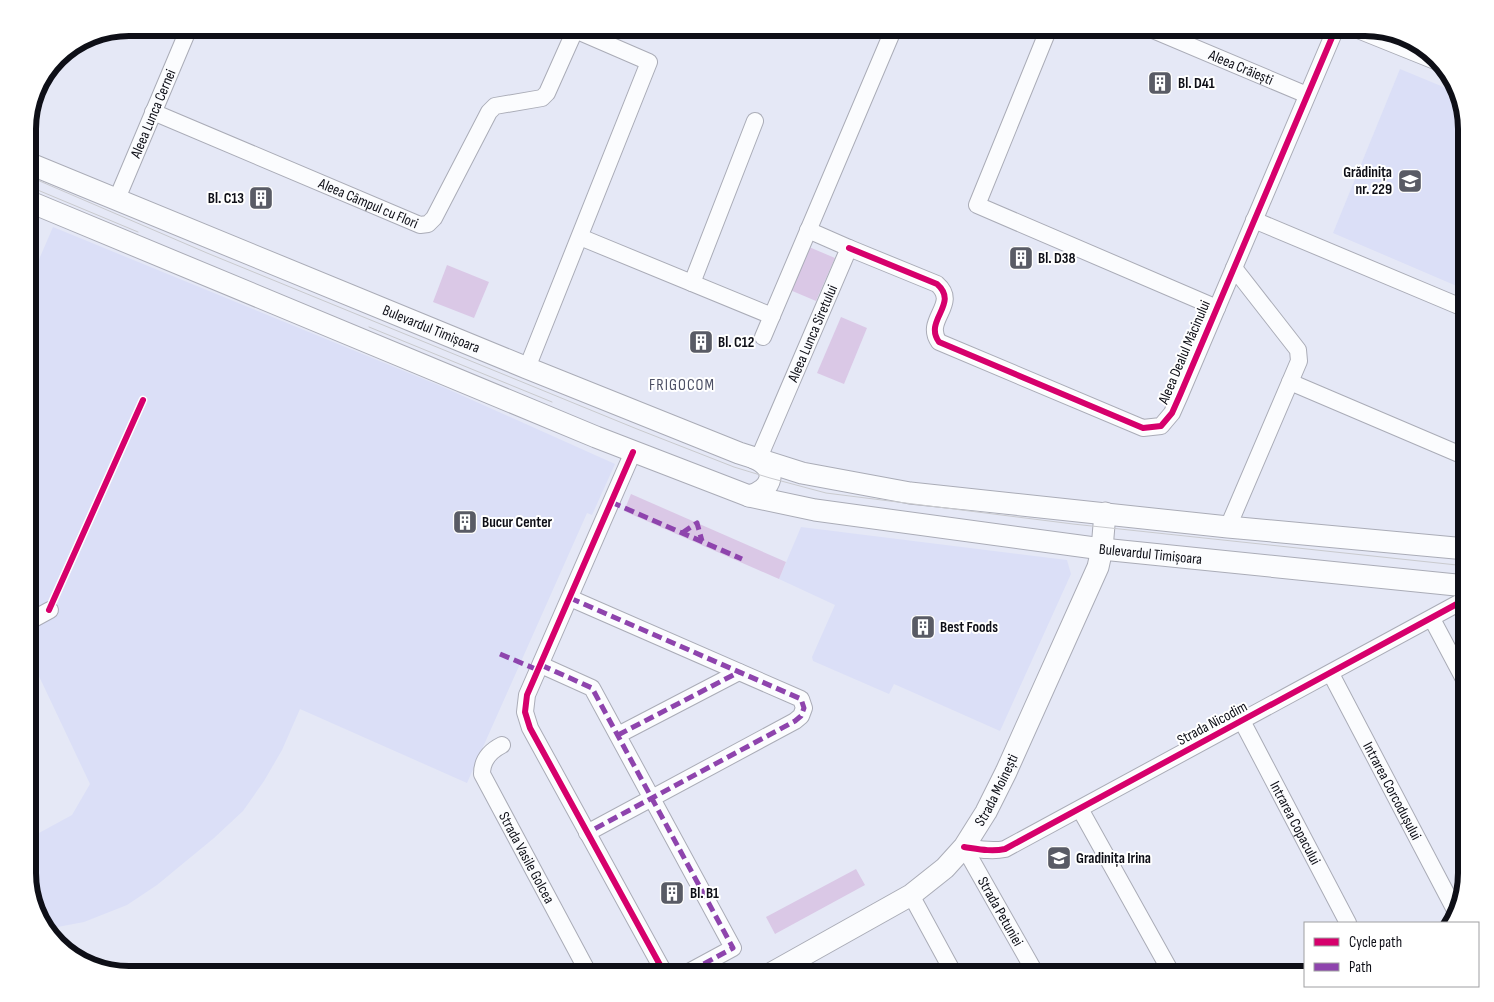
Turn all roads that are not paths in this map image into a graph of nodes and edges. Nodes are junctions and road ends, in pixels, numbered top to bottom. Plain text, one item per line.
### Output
1 (186, 36) edge
2 (572, 36) edge
3 (591, 36) edge
4 (889, 36) edge
5 (1046, 36) edge
6 (1167, 36) edge
7 (1333, 36) edge
8 (1307, 96) junction
9 (153, 112) junction
10 (755, 121) dead end
11 (36, 166) edge
12 (116, 200) junction
13 (36, 204) edge
14 (1254, 220) junction
15 (808, 230) junction
16 (580, 236) junction
17 (849, 248) junction
18 (1234, 268) junction
19 (692, 283) junction
20 (1458, 306) edge
21 (1217, 308) junction
22 (772, 316) junction
23 (763, 337) dead end
24 (527, 368) junction
25 (1290, 382) junction
26 (633, 452) junction
27 (1458, 454) edge
28 (758, 460) junction
29 (840, 481) junction
30 (749, 496) junction
31 (835, 512) junction
32 (1105, 513) junction
33 (1228, 527) junction
34 (1458, 548) edge
35 (1102, 549) junction
36 (1458, 585) edge
37 (570, 598) junction
38 (1458, 604) edge
39 (50, 610) dead end
40 (36, 618) edge
41 (1432, 619) junction
42 (541, 664) junction
43 (1458, 668) edge
44 (739, 672) junction
45 (1331, 674) junction
46 (1242, 721) junction
47 (618, 735) junction
48 (502, 745) dead end
49 (652, 798) junction
50 (1080, 809) junction
51 (587, 833) junction
52 (964, 847) junction
53 (912, 895) junction
54 (1452, 905) edge
55 (1347, 922) edge
56 (585, 966) edge
57 (661, 966) edge
58 (700, 966) edge
59 (784, 966) edge
60 (950, 966) edge
61 (1031, 966) edge
62 (1168, 966) edge

1 - 9 street, Aleea Lunca Cernei
2 - 9 street, Aleea Câmpul cu Flori
3 - 16 street, Aleea Câmpul cu Flori
4 - 15 street
5 - 21 street, Aleea Dealul Măcinului
6 - 8 street, Aleea Crăiești
7 - 8 street, Aleea Dealul Măcinului
8 - 14 street, Aleea Dealul Măcinului
9 - 12 street, Aleea Lunca Cernei
10 - 19 street
11 - 12 main road, Bulevardul Timișoara
12 - 24 main road, Bulevardul Timișoara
13 - 26 main road, Bulevardul Timișoara
14 - 18 street, Aleea Dealul Măcinului
14 - 20 street
15 - 17 street
15 - 22 street
16 - 19 street
16 - 24 street, Aleea Câmpul cu Flori
17 - 21 street, Aleea Dealul Măcinului
17 - 28 street, Aleea Lunca Siretului
18 - 21 street, Aleea Dealul Măcinului
18 - 25 street
19 - 22 street
22 - 23 street
24 - 28 main road, Bulevardul Timișoara
25 - 27 street
25 - 33 street
26 - 30 main road, Bulevardul Timișoara
26 - 37 street
28 - 29 main road, Bulevardul Timișoara
28 - 30 main road
29 - 31 main road
29 - 32 main road, Bulevardul Timișoara
30 - 31 main road, Bulevardul Timișoara
31 - 35 main road, Bulevardul Timișoara
32 - 33 main road, Bulevardul Timișoara
32 - 35 main road, Strada Moinești
33 - 34 main road, Bulevardul Timișoara
35 - 36 main road, Bulevardul Timișoara
35 - 52 main road, Strada Moinești
37 - 42 street
37 - 44 street
38 - 41 street, Strada Nicodim
39 - 40 street
41 - 43 street
41 - 45 street, Strada Nicodim
42 - 47 street
42 - 51 street
44 - 47 street
44 - 49 street
45 - 46 street, Strada Nicodim
45 - 54 street, Intrarea Corcodușului
46 - 50 street, Strada Nicodim
46 - 55 street, Intrarea Copacului
47 - 49 street
48 - 56 street, Strada Vasile Golcea
49 - 51 street
49 - 58 street
50 - 52 street, Strada Nicodim
50 - 62 street
51 - 57 street
52 - 53 main road, Strada Moinești
52 - 61 street, Strada Petuniei
53 - 59 main road, Strada Moinești
53 - 60 street

